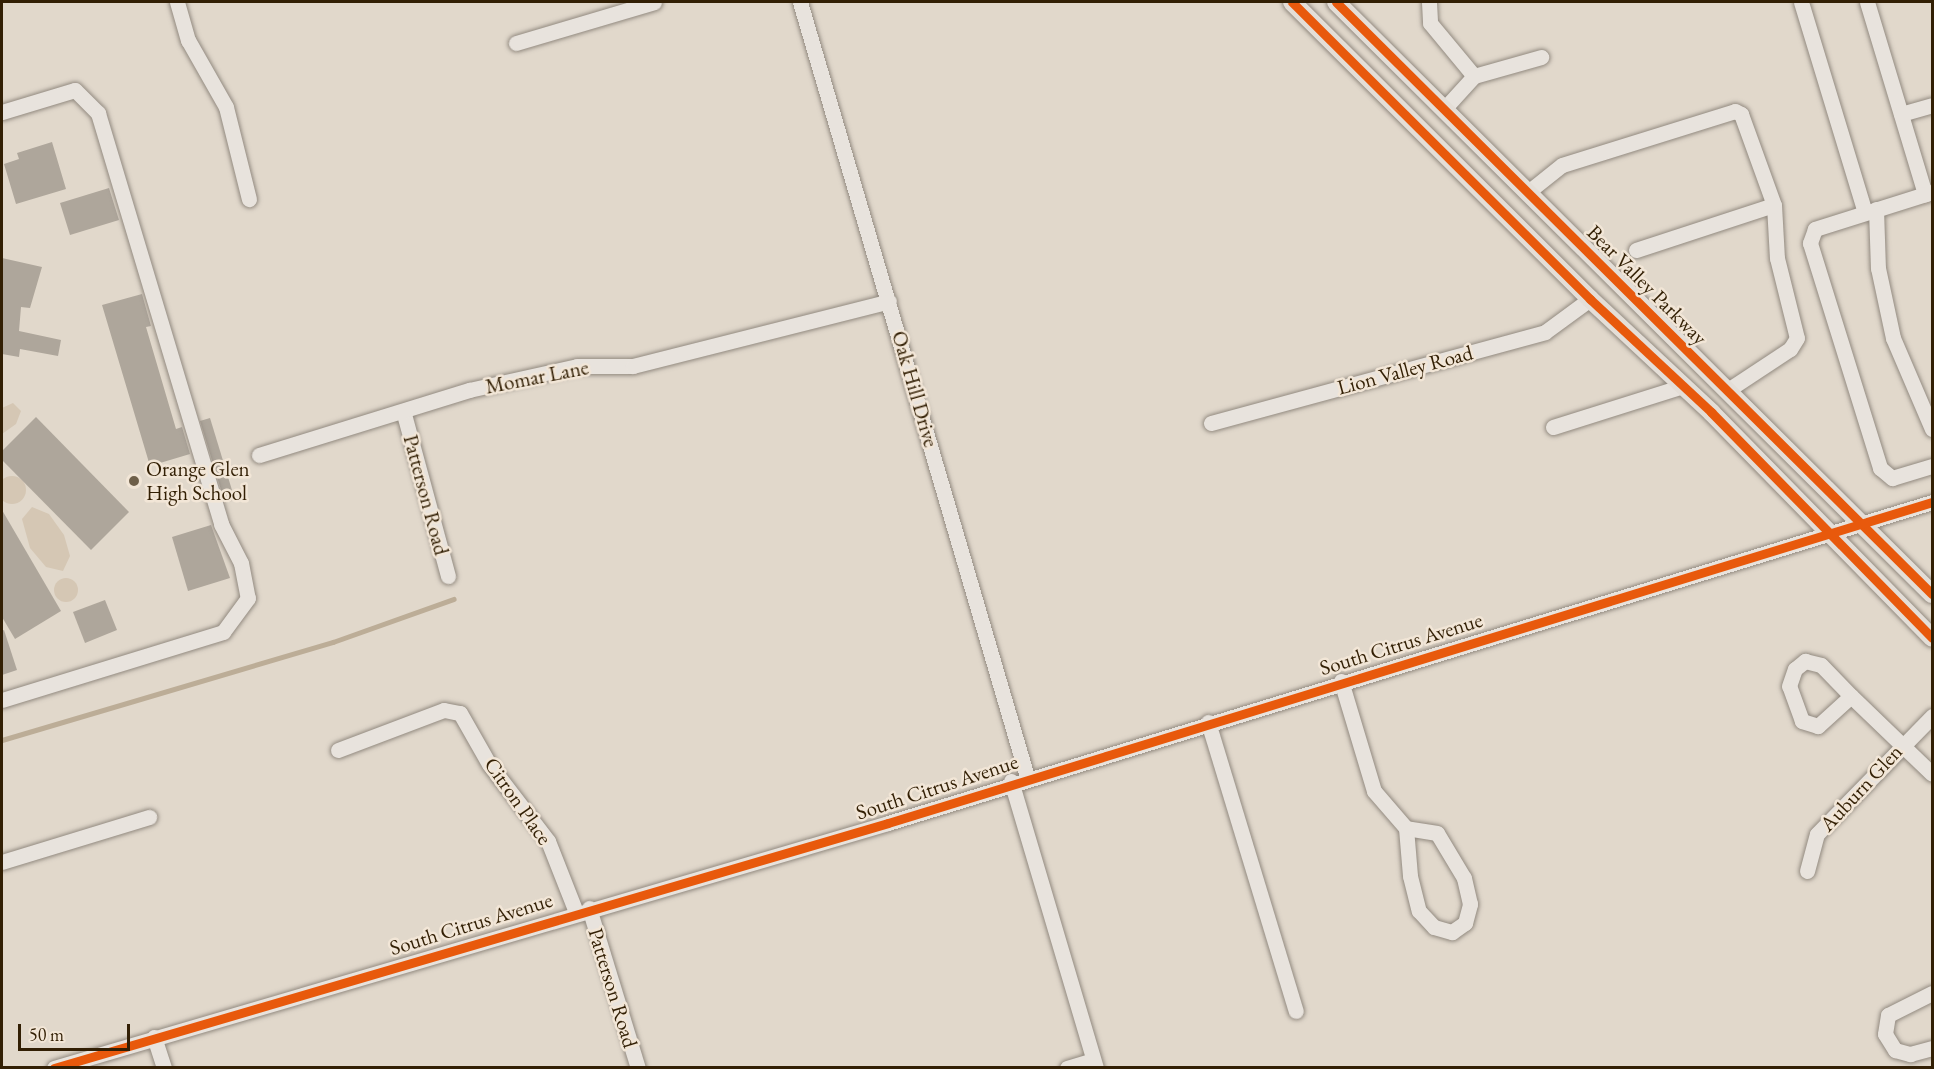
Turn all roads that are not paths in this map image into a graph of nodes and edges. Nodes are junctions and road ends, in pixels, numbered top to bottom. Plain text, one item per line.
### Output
1 (177, 2) edge
2 (654, 2) edge
3 (800, 2) edge
4 (1292, 2) edge
5 (1336, 2) edge
6 (1429, 2) edge
7 (1801, 2) edge
8 (1867, 2) edge
9 (516, 43) dead end
10 (1541, 57) dead end
11 (1474, 76) junction
12 (1932, 105) edge
13 (1444, 109) junction
14 (2, 112) edge
15 (1901, 114) junction
16 (1528, 192) junction
17 (1929, 193) edge
18 (249, 199) dead end
19 (1774, 205) junction
20 (1870, 211) junction
21 (1636, 250) dead end
22 (1590, 299) junction
23 (889, 301) junction
24 (1683, 386) junction
25 (1728, 390) junction
26 (404, 414) junction
27 (1211, 423) dead end
28 (1553, 427) dead end
29 (1932, 429) edge
30 (259, 455) dead end
31 (1932, 466) edge
32 (1932, 502) edge
33 (1859, 522) junction
34 (1828, 531) junction
35 (448, 576) dead end
36 (1932, 594) edge
37 (1932, 638) edge
38 (1341, 681) junction
39 (1851, 696) junction
40 (2, 700) edge
41 (1932, 716) edge
42 (1208, 722) junction
43 (1903, 744) junction
44 (338, 750) dead end
45 (1932, 774) edge
46 (1027, 777) junction
47 (1011, 781) junction
48 (149, 817) dead end
49 (1406, 828) junction
50 (2, 862) edge
51 (1807, 871) dead end
52 (583, 910) junction
53 (1932, 993) edge
54 (1296, 1011) dead end
55 (154, 1037) junction
56 (1932, 1048) edge
57 (1094, 1064) edge
58 (54, 1068) edge
59 (164, 1068) edge
60 (638, 1068) edge
61 (1067, 1068) edge

1 - 18 street
2 - 9 street
3 - 23 street, Oak Hill Drive
4 - 22 main road
5 - 13 main road, Bear Valley Parkway
6 - 11 street
7 - 20 street
8 - 15 street
10 - 11 street
11 - 13 street
12 - 15 street
13 - 16 main road, Bear Valley Parkway
14 - 40 street
15 - 17 street
16 - 19 street
16 - 25 main road, Bear Valley Parkway
17 - 20 street
19 - 21 street
19 - 25 street
20 - 29 street
20 - 31 street
22 - 24 main road
22 - 27 street, Lion Valley Road
23 - 26 street, Momar Lane
23 - 46 street, Oak Hill Drive
24 - 28 street
24 - 34 main road
25 - 33 main road, Bear Valley Parkway
26 - 30 street, Momar Lane
26 - 35 street, Patterson Road
32 - 33 street, South Citrus Avenue
33 - 34 street, South Citrus Avenue
33 - 36 main road, Bear Valley Parkway
34 - 37 main road
34 - 38 street, South Citrus Avenue
38 - 42 street, South Citrus Avenue
38 - 49 street
39 - 39 street
39 - 43 street
41 - 43 street, Auburn Glen
42 - 46 street, South Citrus Avenue
42 - 54 street
43 - 45 street
43 - 51 street, Auburn Glen
44 - 52 street, Citron Place
46 - 47 street, South Citrus Avenue
47 - 52 street, South Citrus Avenue
47 - 57 street, South Citrus Avenue
48 - 50 street
49 - 49 street
52 - 55 street, South Citrus Avenue
52 - 60 street, Patterson Road
53 - 56 street
55 - 58 street, South Citrus Avenue
55 - 59 street
57 - 61 street

